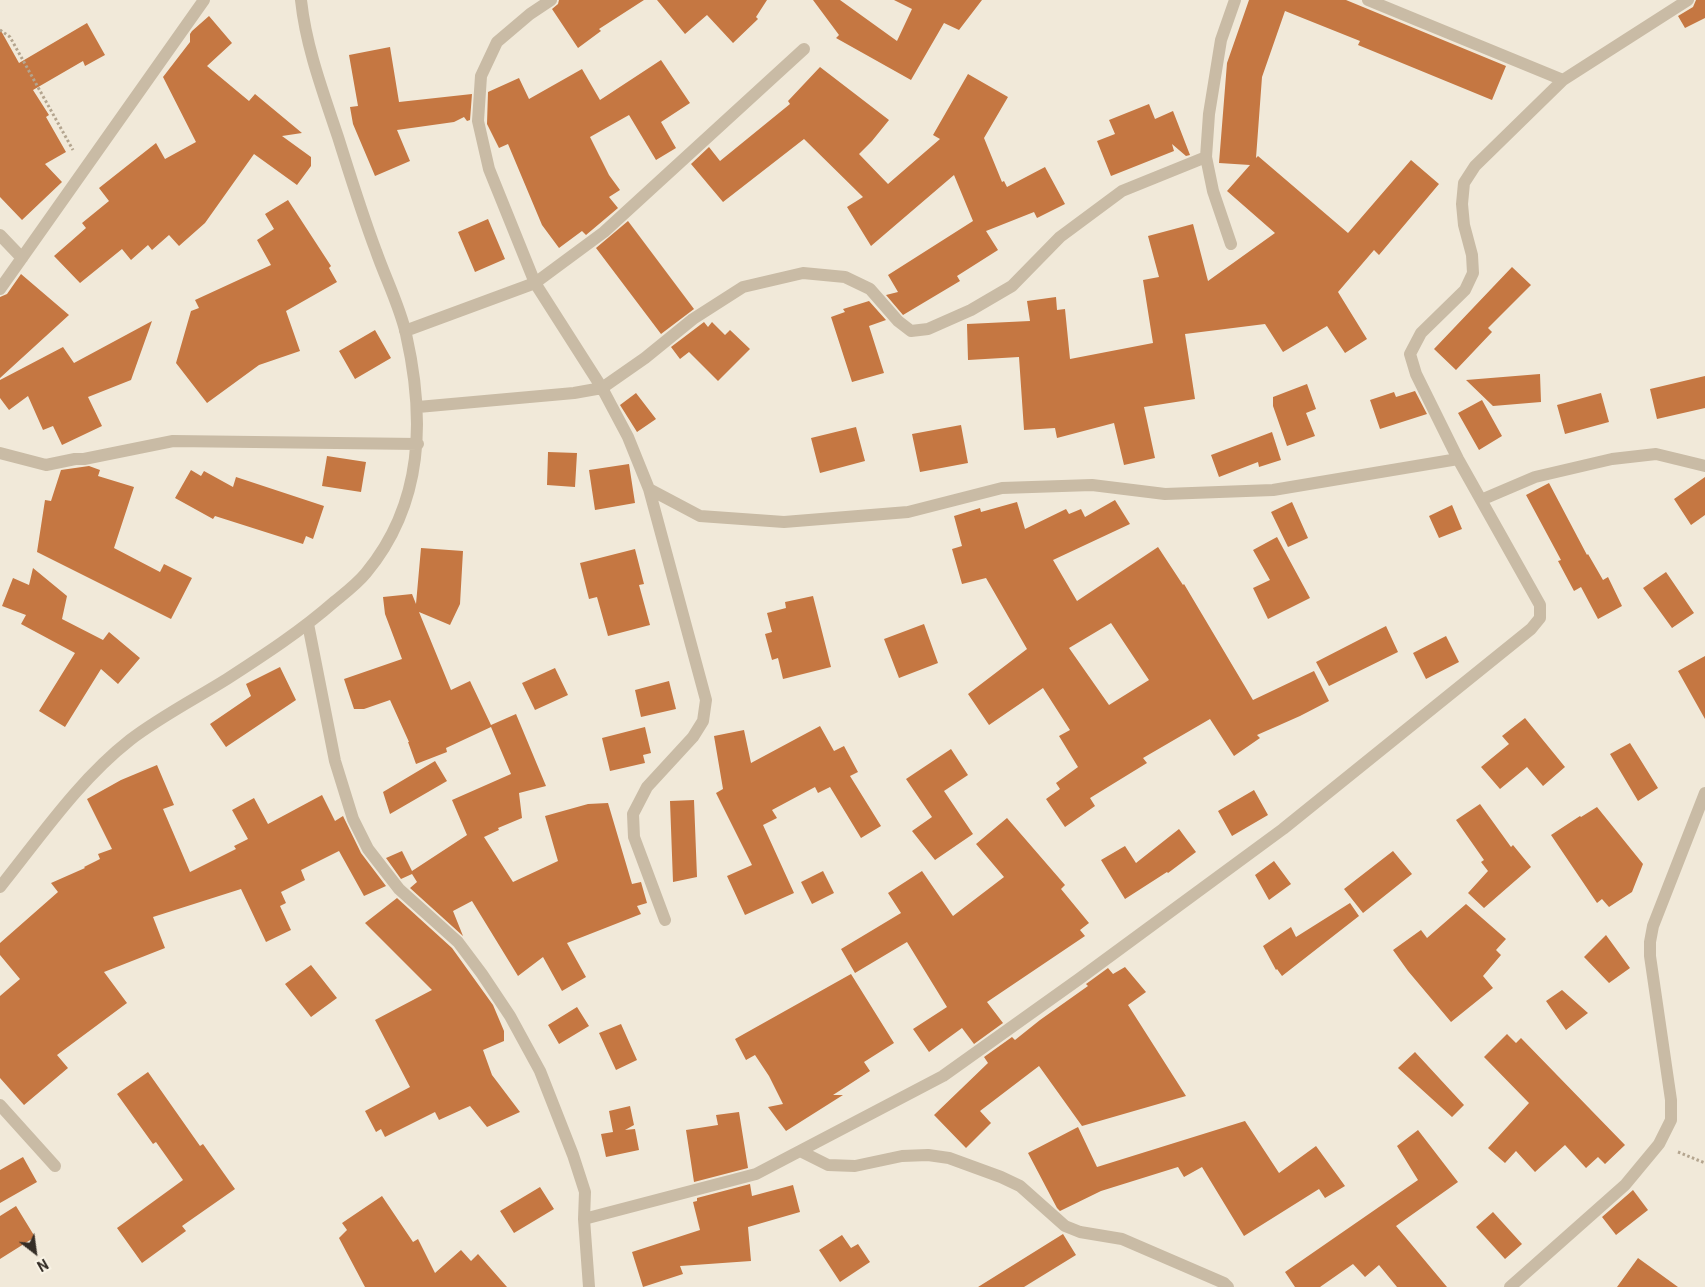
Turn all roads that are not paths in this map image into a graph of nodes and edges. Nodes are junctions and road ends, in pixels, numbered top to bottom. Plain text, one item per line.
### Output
1 (204, 0) edge
2 (301, 0) edge
3 (551, 0) edge
4 (1235, 0) edge
5 (1368, 0) edge
6 (1688, 0) edge
7 (804, 49) dead end
8 (1563, 80) junction
9 (1206, 157) junction
10 (0, 235) edge
11 (1231, 244) dead end
12 (22, 258) junction
13 (535, 283) junction
14 (0, 289) edge
15 (406, 331) junction
16 (602, 388) junction
17 (418, 407) junction
18 (418, 444) junction
19 (0, 453) edge
20 (1458, 459) junction
21 (1705, 466) edge
22 (649, 489) junction
23 (1480, 500) junction
24 (308, 624) junction
25 (1705, 793) edge
26 (0, 887) edge
27 (665, 920) dead end
28 (0, 1105) edge
29 (800, 1151) junction
30 (54, 1166) dead end
31 (584, 1220) junction
32 (589, 1287) edge
33 (1228, 1287) edge
34 (1510, 1287) edge

1 - 12 street
2 - 15 street
3 - 13 street
4 - 9 street
5 - 8 street
6 - 8 street
7 - 13 street
8 - 20 street
9 - 11 street
9 - 16 street
10 - 12 street
12 - 14 street
13 - 15 street
13 - 16 street
15 - 17 street
16 - 17 street
16 - 22 street
17 - 18 street
18 - 19 street
18 - 24 street
20 - 22 street
20 - 23 street
21 - 23 street
22 - 27 street
23 - 29 street
24 - 26 street
24 - 31 street
25 - 34 street
28 - 30 street
29 - 31 street
29 - 33 street
31 - 32 street

